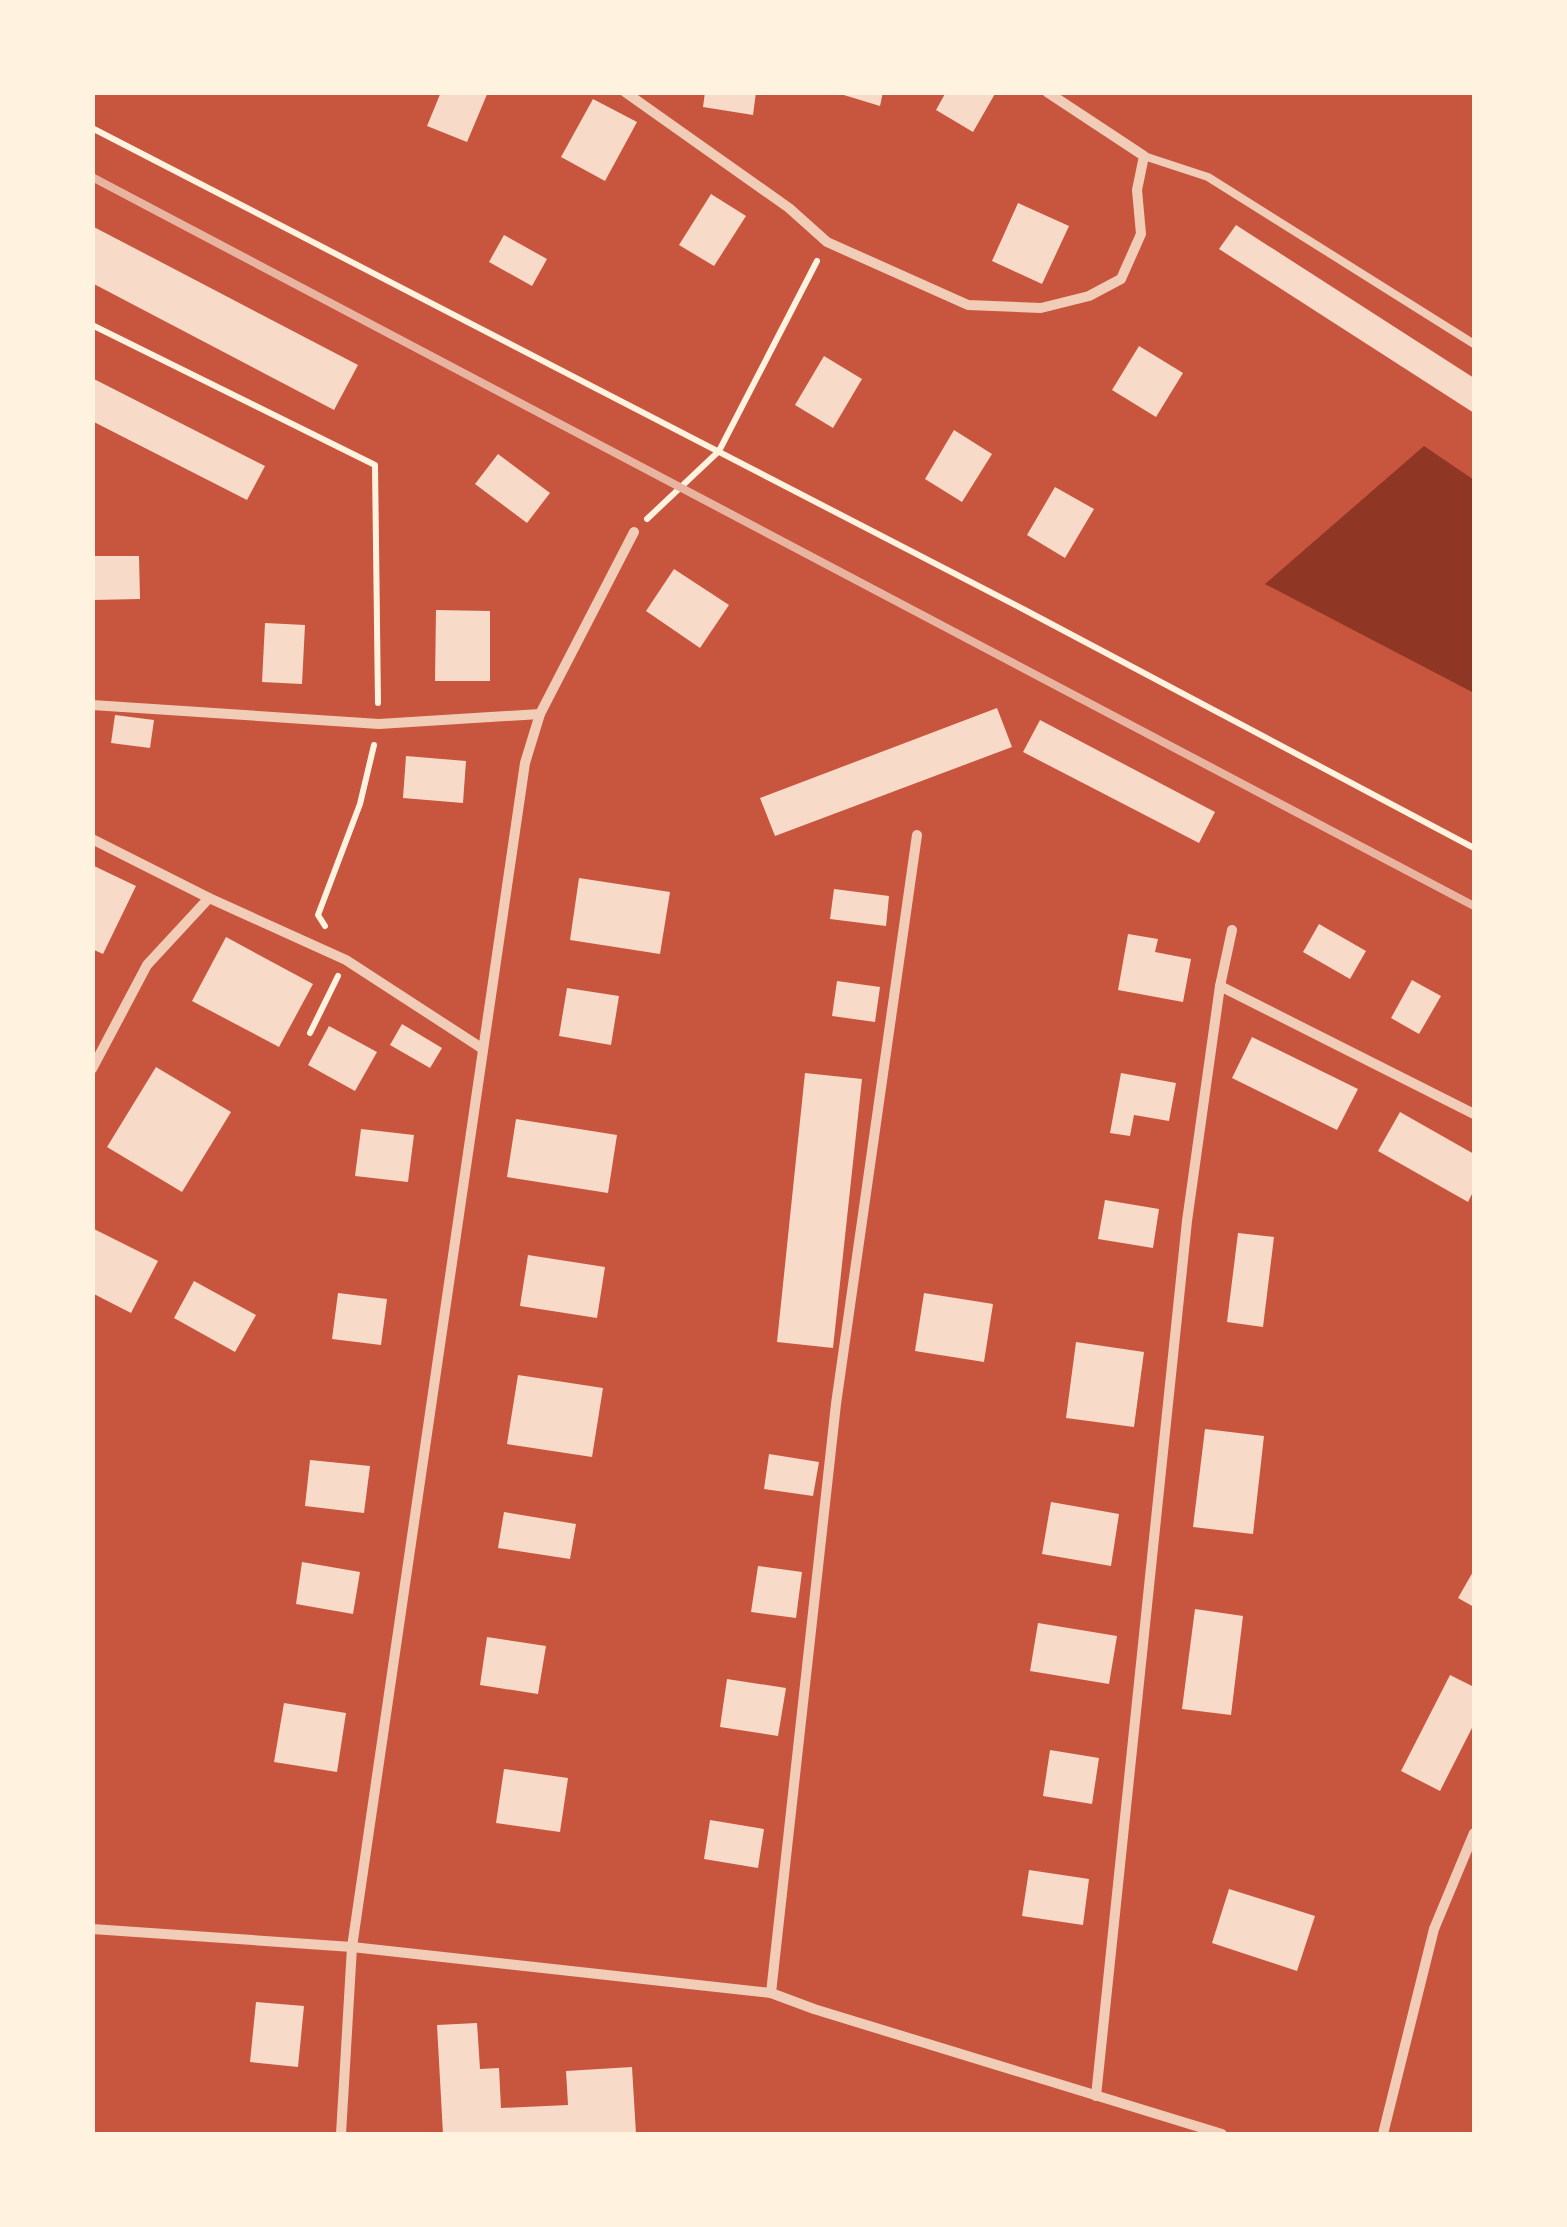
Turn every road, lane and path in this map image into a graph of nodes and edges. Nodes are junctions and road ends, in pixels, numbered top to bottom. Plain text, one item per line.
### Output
1 (624, 92) edge
2 (1046, 92) edge
3 (92, 128) edge
4 (1144, 156) junction
5 (827, 242) junction
6 (92, 325) edge
7 (1474, 344) edge
8 (334, 445) dead end
9 (719, 451) junction
10 (634, 532) joint
11 (92, 705) edge
12 (540, 714) junction
13 (917, 836) dead end
14 (92, 839) edge
15 (1474, 848) edge
16 (208, 898) junction
17 (1232, 930) dead end
18 (1220, 986) junction
19 (483, 1049) junction
20 (92, 1068) edge
21 (1474, 1114) edge
22 (1474, 1833) edge
23 (92, 1929) edge
24 (352, 1947) junction
25 (771, 1993) junction
26 (1096, 2096) junction
27 (341, 2134) edge
28 (1222, 2134) edge
29 (1383, 2134) edge

1 - 5 street
2 - 4 street
3 - 9 path
4 - 5 street
4 - 7 lane
5 - 9 path
6 - 8 path
9 - 10 path
9 - 15 path
10 - 12 street
11 - 12 street
12 - 19 street
13 - 25 street
14 - 16 street
16 - 19 street
16 - 20 street
17 - 18 street
18 - 21 street
18 - 26 street
19 - 24 street
22 - 29 street
23 - 24 street
24 - 25 street
24 - 27 street
25 - 26 street
26 - 28 street

